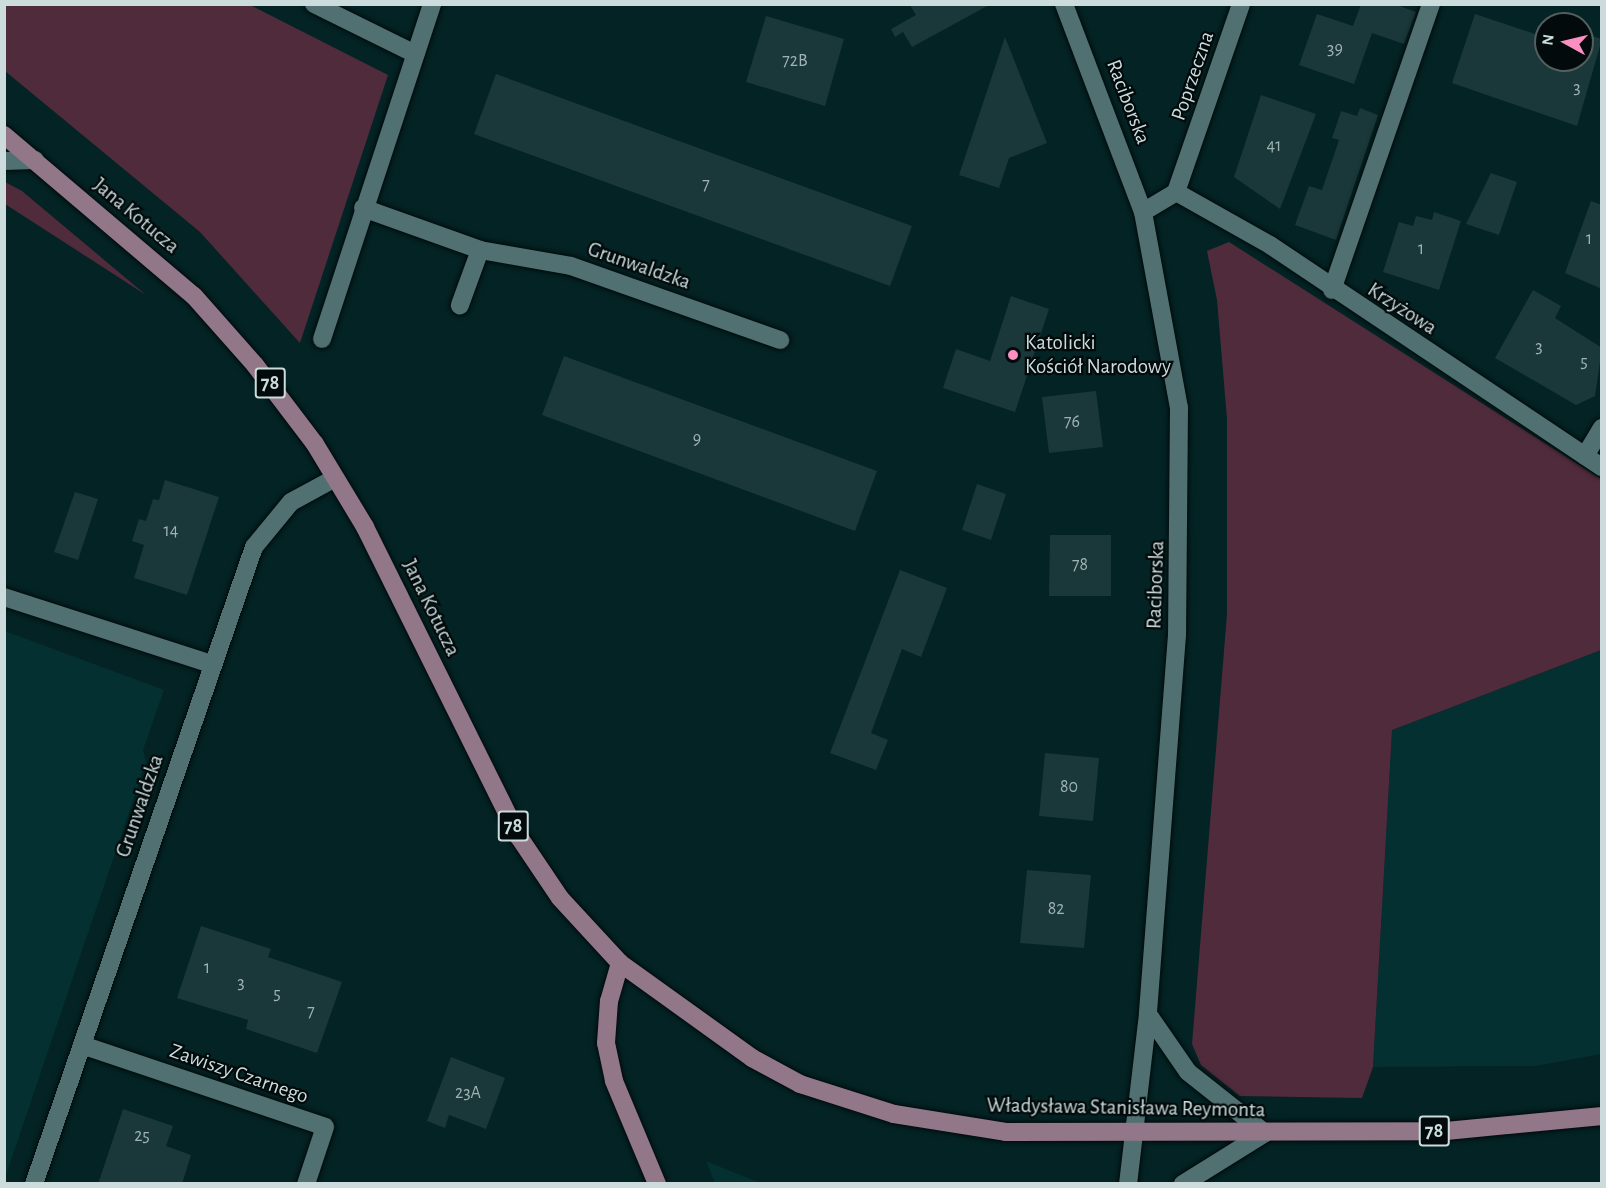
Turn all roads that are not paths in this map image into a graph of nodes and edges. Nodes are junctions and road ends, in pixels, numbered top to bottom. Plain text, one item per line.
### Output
1 (314, 4) edge
2 (432, 4) edge
3 (1064, 4) edge
4 (1241, 4) edge
5 (1431, 4) edge
6 (415, 54) junction
7 (4, 135) edge
8 (34, 160) junction
9 (4, 161) edge
10 (1176, 192) junction
11 (363, 208) junction
12 (1143, 212) junction
13 (480, 250) junction
14 (1332, 290) junction
15 (460, 305) dead end
16 (322, 339) dead end
17 (780, 339) dead end
18 (1602, 428) edge
19 (1585, 456) junction
20 (1602, 467) edge
21 (335, 478) junction
22 (4, 597) edge
23 (212, 664) junction
24 (620, 963) junction
25 (1148, 1014) junction
26 (82, 1045) junction
27 (1602, 1116) edge
28 (1265, 1133) junction
29 (1134, 1134) junction
30 (34, 1184) edge
31 (306, 1184) edge
32 (657, 1184) edge
33 (1128, 1184) edge
34 (1183, 1184) edge

1 - 6 street
2 - 6 street
3 - 12 street, Raciborska
4 - 10 street, Poprzeczna
5 - 14 street
6 - 11 street
7 - 8 main road, Jana Kotucza / 78
8 - 9 street
8 - 21 main road, Jana Kotucza / 78
10 - 12 street
10 - 14 street, Krzyżowa
11 - 13 street, Grunwaldzka
11 - 16 street
12 - 25 street, Raciborska
13 - 15 street
13 - 17 street, Grunwaldzka
14 - 19 street, Krzyżowa
18 - 19 street
19 - 20 street, Krzyżowa
21 - 23 street, Grunwaldzka
21 - 24 main road, Jana Kotucza / 78
22 - 23 street
23 - 26 street, Grunwaldzka
24 - 29 main road, Władysława Stanisława Reymonta / 78
24 - 32 main road
25 - 28 street
25 - 29 street, Raciborska
26 - 30 street, Grunwaldzka
26 - 31 street, Zawiszy Czarnego
27 - 28 main road, Władysława Stanisława Reymonta / 78
28 - 29 main road, Władysława Stanisława Reymonta / 78
28 - 34 street
29 - 33 street, Raciborska

